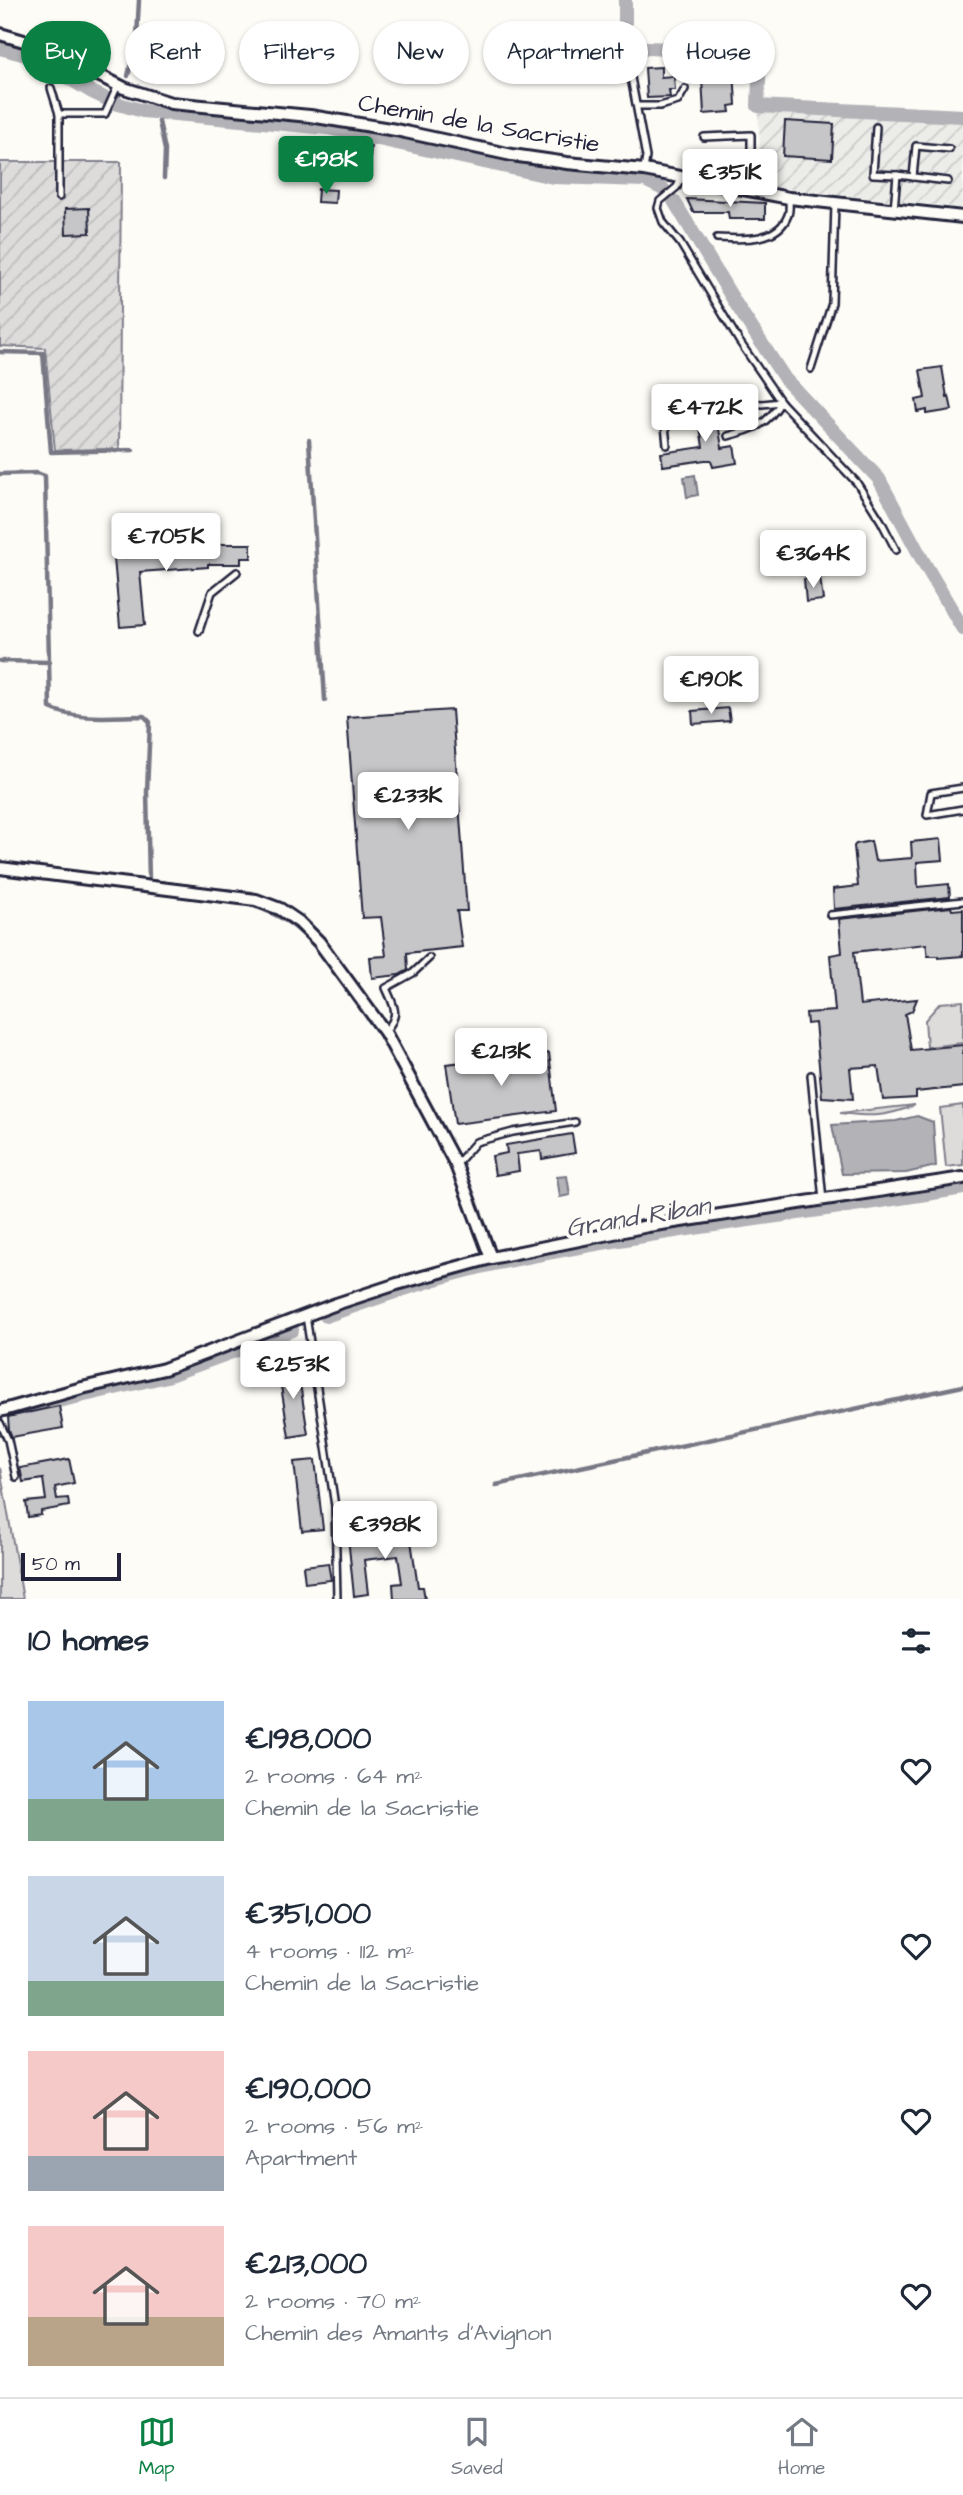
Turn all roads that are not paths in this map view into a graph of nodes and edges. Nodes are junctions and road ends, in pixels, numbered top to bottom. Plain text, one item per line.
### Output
1 (0, 34) edge
2 (632, 84) edge
3 (118, 85) junction
4 (51, 88) dead end
5 (685, 89) dead end
6 (637, 106) junction
7 (59, 114) junction
8 (876, 127) dead end
9 (704, 137) dead end
10 (949, 149) dead end
11 (644, 170) junction
12 (897, 176) junction
13 (913, 177) junction
14 (681, 178) junction
15 (948, 181) dead end
16 (751, 192) junction
17 (59, 197) dead end
18 (789, 198) junction
19 (835, 204) junction
20 (894, 210) junction
21 (963, 217) edge
22 (717, 237) dead end
23 (811, 369) dead end
24 (781, 402) junction
25 (728, 436) dead end
26 (667, 445) dead end
27 (896, 550) dead end
28 (237, 572) dead end
29 (199, 631) dead end
30 (963, 788) edge
31 (963, 809) edge
32 (0, 868) edge
33 (963, 901) edge
34 (830, 915) dead end
35 (429, 958) dead end
36 (385, 1032) junction
37 (811, 1076) dead end
38 (575, 1122) dead end
39 (456, 1165) junction
40 (963, 1178) edge
41 (823, 1200) junction
42 (491, 1258) junction
43 (306, 1316) junction
44 (0, 1411) edge
45 (0, 1423) edge
46 (16, 1477) dead end
47 (337, 1599) edge

1 - 3 street, Chemin de la Sacristie
2 - 6 lane
3 - 7 lane
3 - 11 street, Chemin de la Sacristie
4 - 7 lane
5 - 6 lane
6 - 11 lane
7 - 17 lane
8 - 12 lane
9 - 16 lane
10 - 13 lane
11 - 14 street, Chemin de la Sacristie
12 - 13 lane
12 - 20 lane
13 - 15 lane
14 - 16 street, Chemin de la Sacristie
14 - 24 lane
16 - 18 street, Chemin de la Sacristie
18 - 19 street, Chemin de la Sacristie
18 - 22 lane
19 - 20 street, Chemin de la Sacristie
19 - 23 lane
20 - 21 street, Chemin de la Sacristie
24 - 25 lane
24 - 26 lane
24 - 27 lane
28 - 29 lane
30 - 31 lane
32 - 36 street
33 - 34 lane
35 - 36 lane
36 - 39 street
37 - 41 lane
38 - 39 lane
39 - 42 street
40 - 41 street
41 - 42 street
42 - 43 street
43 - 44 street
43 - 47 lane
45 - 46 lane

